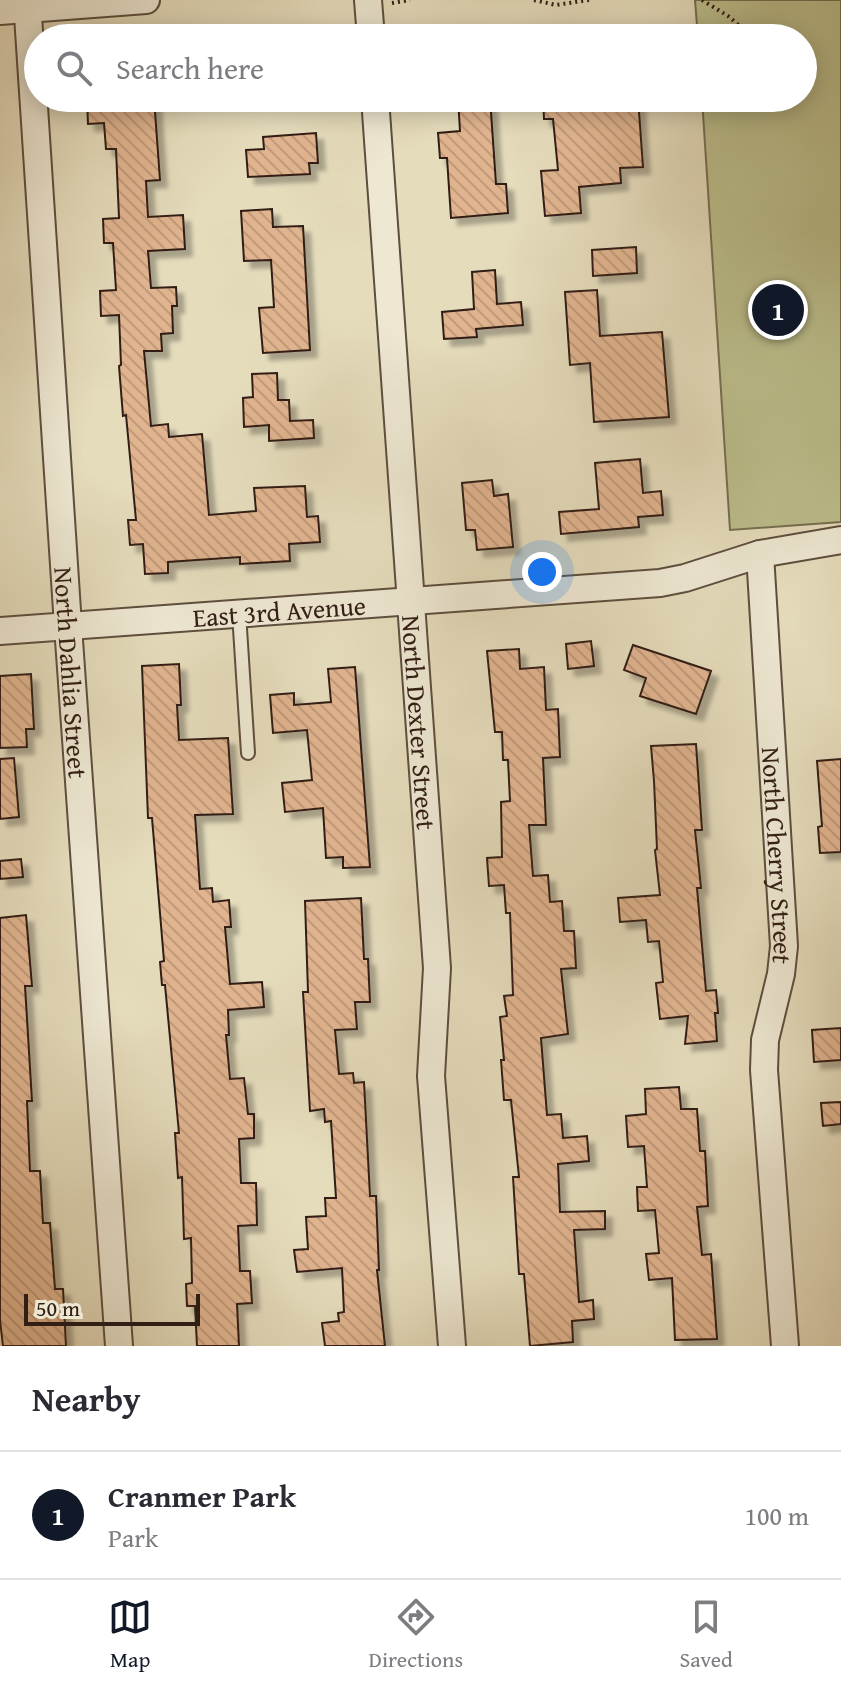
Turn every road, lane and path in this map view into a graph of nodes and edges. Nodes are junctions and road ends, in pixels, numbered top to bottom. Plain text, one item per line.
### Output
1 (146, 0) edge
2 (368, 0) edge
3 (534, 0) edge
4 (589, 0) edge
5 (702, 0) edge
6 (28, 4) edge
7 (0, 11) edge
8 (29, 24) edge
9 (370, 24) edge
10 (737, 24) edge
11 (35, 112) edge
12 (376, 112) edge
13 (841, 540) edge
14 (760, 554) junction
15 (412, 600) junction
16 (239, 613) junction
17 (68, 626) junction
18 (0, 631) edge
19 (248, 753) dead end
20 (119, 1346) edge
21 (452, 1346) edge
22 (785, 1346) edge

1 - 6 street
2 - 9 street
3 - 4 path
5 - 10 path
6 - 7 street
6 - 8 street, North Dahlia Street
11 - 17 street, North Dahlia Street
12 - 15 street, North Dexter Street
13 - 14 street, East 3rd Avenue
14 - 15 street, East 3rd Avenue
14 - 22 street, North Cherry Street
15 - 16 street, East 3rd Avenue
15 - 21 street, North Dexter Street
16 - 17 street, East 3rd Avenue
16 - 19 lane
17 - 18 street, East 3rd Avenue
17 - 20 street, North Dahlia Street

